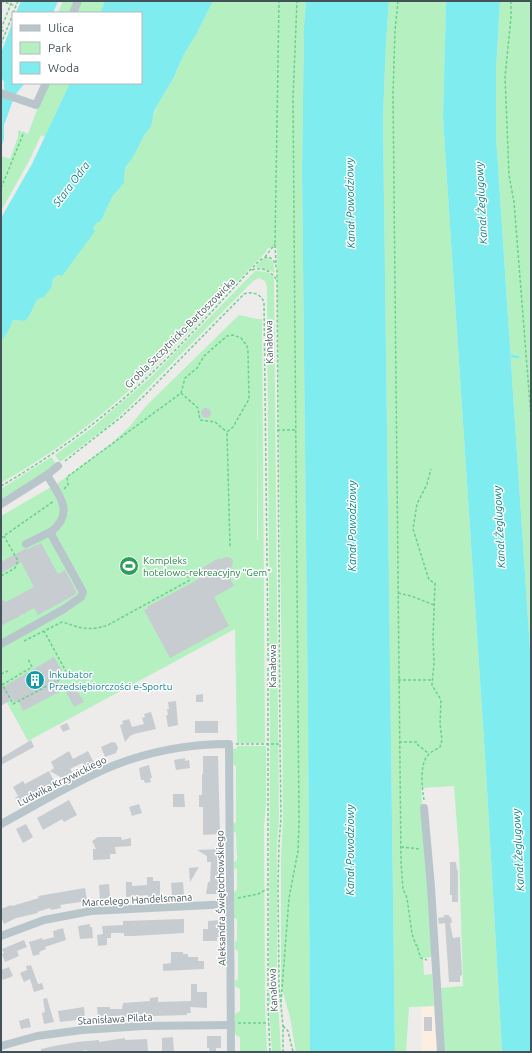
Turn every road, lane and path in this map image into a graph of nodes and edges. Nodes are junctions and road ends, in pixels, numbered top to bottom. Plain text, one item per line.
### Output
1 (1, 1) edge
2 (12, 1) edge
3 (18, 1) edge
4 (78, 1) edge
5 (279, 1) edge
6 (297, 1) edge
7 (398, 1) edge
8 (511, 1) edge
9 (10, 5) junction
10 (16, 6) junction
11 (13, 12) edge
12 (73, 12) edge
13 (12, 16) edge
14 (1, 29) edge
15 (6, 32) junction
16 (1, 44) edge
17 (46, 84) edge
18 (1, 93) edge
19 (24, 132) dead end
20 (1, 188) edge
21 (275, 244) junction
22 (264, 257) junction
23 (276, 265) junction
24 (250, 271) junction
25 (276, 279) junction
26 (181, 393) junction
27 (531, 417) edge
28 (277, 430) junction
29 (295, 430) junction
30 (227, 432) junction
31 (58, 466) joint
32 (431, 469) dead end
33 (47, 475) junction
34 (1, 486) edge
35 (60, 494) junction
36 (1, 504) edge
37 (52, 531) junction
38 (4, 536) junction
39 (1, 538) edge
40 (26, 544) dead end
41 (230, 547) dead end
42 (185, 570) dead end
43 (1, 576) edge
44 (398, 593) junction
45 (434, 605) junction
46 (44, 631) junction
47 (21, 643) dead end
48 (1, 644) edge
49 (28, 659) dead end
50 (8, 671) dead end
51 (1, 674) edge
52 (398, 680) junction
53 (432, 680) junction
54 (2, 684) edge
55 (399, 742) junction
56 (228, 744) junction
57 (268, 744) junction
58 (280, 744) junction
59 (429, 754) junction
60 (424, 808) joint
61 (1, 824) edge
62 (401, 847) junction
63 (428, 849) junction
64 (267, 889) junction
65 (230, 902) junction
66 (1, 936) edge
67 (435, 961) junction
68 (281, 1006) junction
69 (268, 1023) junction
70 (231, 1025) junction
71 (283, 1026) junction
72 (1, 1046) edge
73 (232, 1052) edge
74 (270, 1052) edge
75 (283, 1052) edge
76 (293, 1052) edge
77 (441, 1052) edge

1 - 9 path
2 - 9 path
3 - 10 path
4 - 12 street
5 - 21 path, Kanałowa
6 - 29 path
7 - 44 path
8 - 27 path
9 - 10 path
9 - 14 path
10 - 11 path
13 - 15 path
14 - 15 path
15 - 16 path
17 - 18 street
19 - 20 path
21 - 22 path, Grobla Szczytnicko-Bartoszowicka
21 - 23 path, Kanałowa
22 - 23 path
22 - 24 path, Grobla Szczytnicko-Bartoszowicka
23 - 25 path, Kanałowa
24 - 25 path
24 - 34 path, Grobla Szczytnicko-Bartoszowicka
25 - 28 path, Kanałowa
26 - 30 path
26 - 30 path
26 - 35 path
28 - 29 path
28 - 58 path, Kanałowa
29 - 68 path
30 - 41 path
31 - 33 street
31 - 57 path
32 - 45 path
33 - 35 street
33 - 36 street
35 - 37 street
35 - 38 path
37 - 40 street
37 - 48 street
38 - 39 path
38 - 43 path
42 - 46 path
44 - 45 path
44 - 52 path
45 - 53 path
46 - 47 path
46 - 54 path
49 - 54 path
50 - 51 path
52 - 53 path
52 - 55 path
53 - 59 path
55 - 59 path
55 - 62 path
56 - 57 path
56 - 61 street, Ludwika Krzywickiego
56 - 65 street, Aleksandra Świętochowskiego
57 - 58 path
57 - 64 path
58 - 68 path, Kanałowa
59 - 60 path
60 - 63 street
62 - 63 path
62 - 67 path
63 - 67 street
64 - 65 path
64 - 69 path
65 - 66 street, Marcelego Handelsmana
65 - 70 street, Aleksandra Świętochowskiego
67 - 77 street
68 - 71 path, Kanałowa
69 - 70 path
69 - 74 path
70 - 72 street, Stanisława Pilata
70 - 73 street, Aleksandra Świętochowskiego
71 - 75 path, Kanałowa
71 - 76 path

